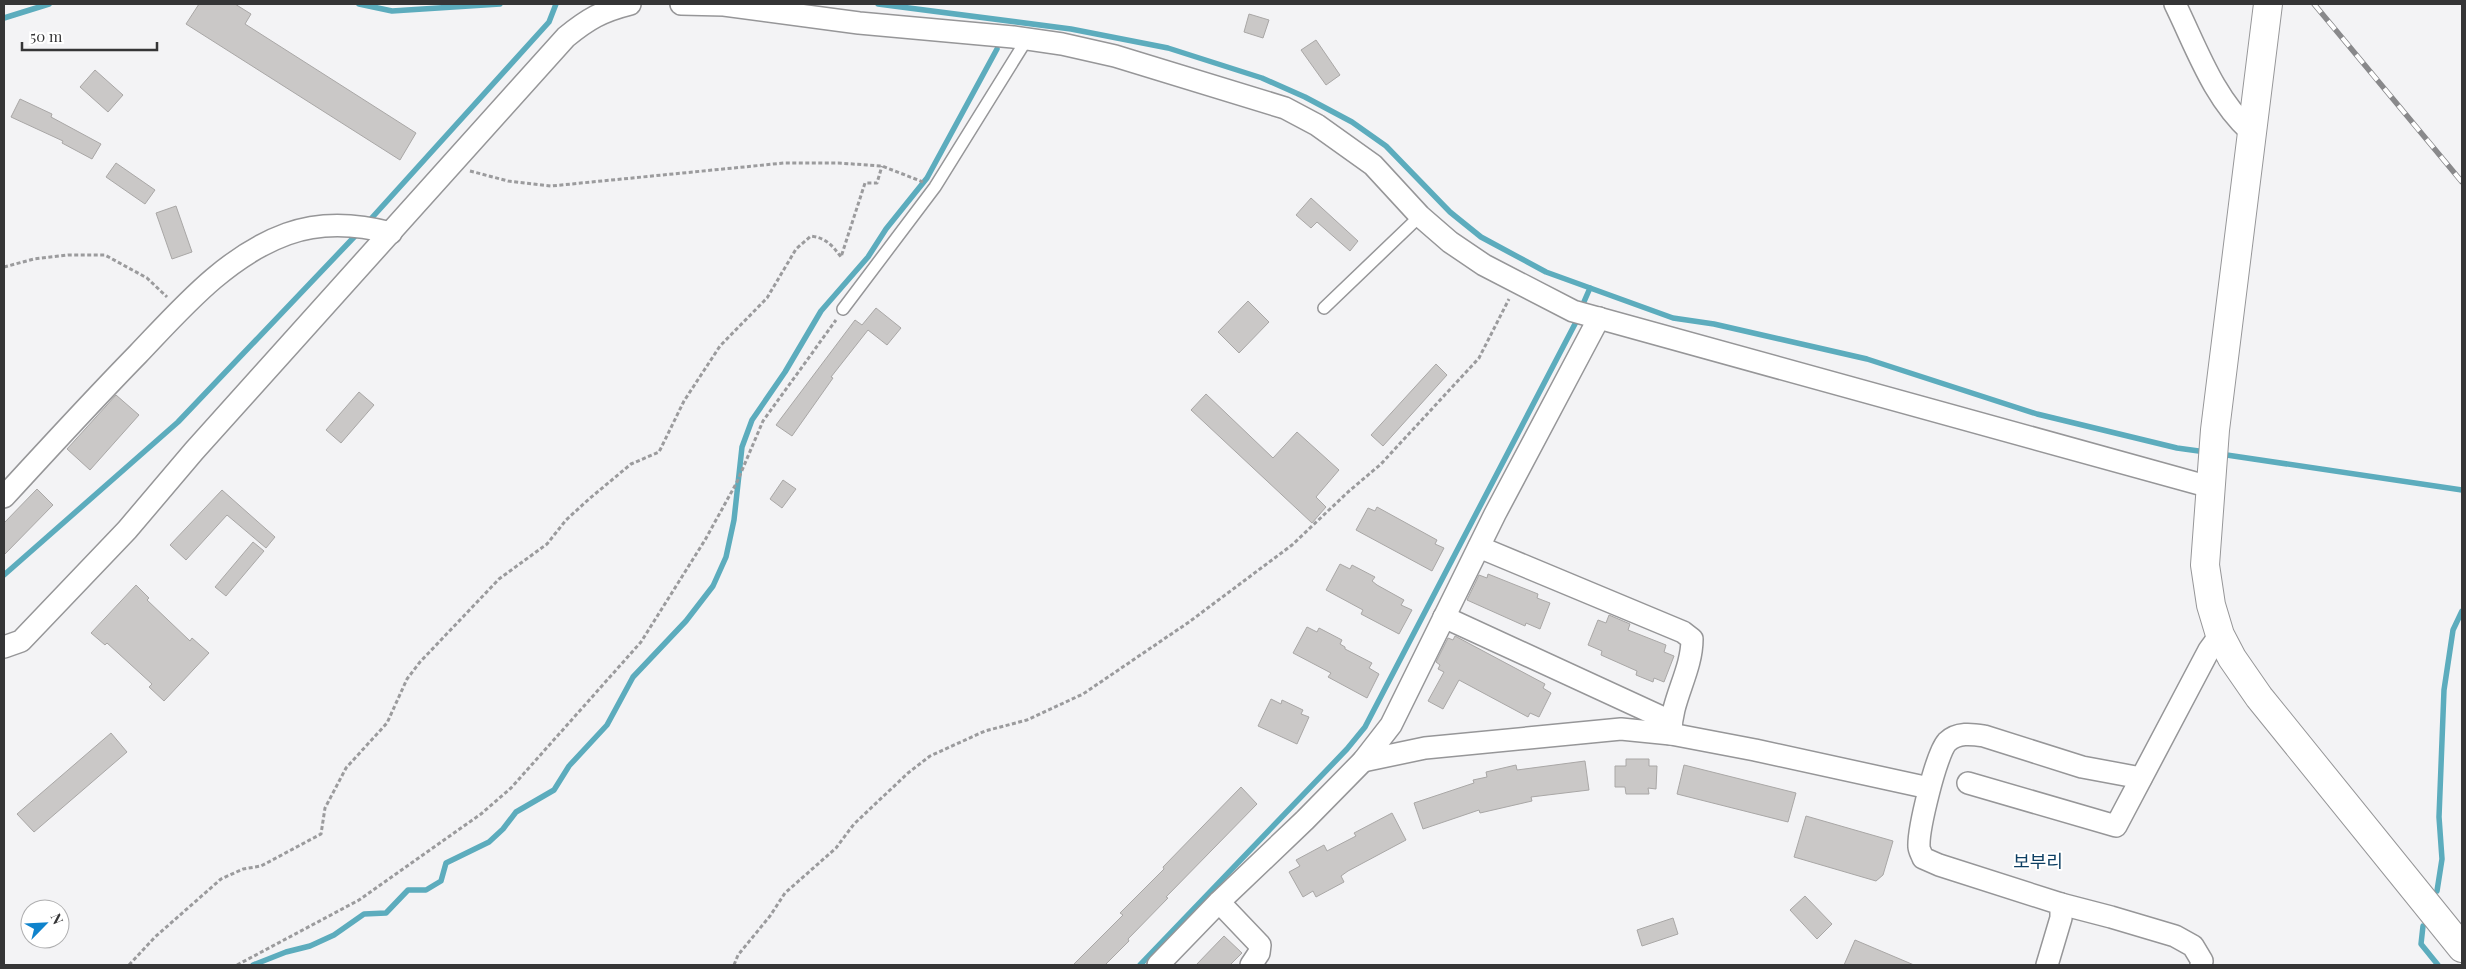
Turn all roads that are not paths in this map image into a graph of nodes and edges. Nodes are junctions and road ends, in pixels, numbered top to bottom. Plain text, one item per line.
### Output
1 (682, 4) edge
2 (2175, 4) edge
3 (2268, 4) edge
4 (616, 5) edge
5 (1027, 39) junction
6 (2251, 132) junction
7 (1420, 216) junction
8 (391, 233) junction
9 (1324, 308) dead end
10 (843, 309) road end
11 (1599, 318) junction
12 (2211, 479) junction
13 (4, 498) edge
14 (1479, 547) junction
15 (1444, 617) junction
16 (2220, 635) junction
17 (4, 647) edge
18 (1670, 727) junction
19 (1363, 761) junction
20 (2141, 778) junction
21 (1968, 783) dead end
22 (1929, 788) junction
23 (1218, 902) junction
24 (2061, 904) junction
25 (2462, 948) edge
26 (1158, 965) edge
27 (1252, 965) edge
28 (2047, 965) edge
29 (2201, 965) edge

1 - 5 street
2 - 6 street
3 - 6 main road
4 - 8 street
5 - 7 street
5 - 10 lane
6 - 12 main road
7 - 9 lane
7 - 11 street
8 - 13 street
8 - 17 street
11 - 12 street
11 - 14 street
12 - 16 main road
14 - 15 street
14 - 18 street
15 - 18 street
15 - 19 street
16 - 20 street
16 - 25 main road
18 - 19 street
18 - 22 street
19 - 23 street
20 - 21 street
20 - 22 street
22 - 24 street
23 - 26 street
23 - 27 street
24 - 28 street
24 - 29 street

